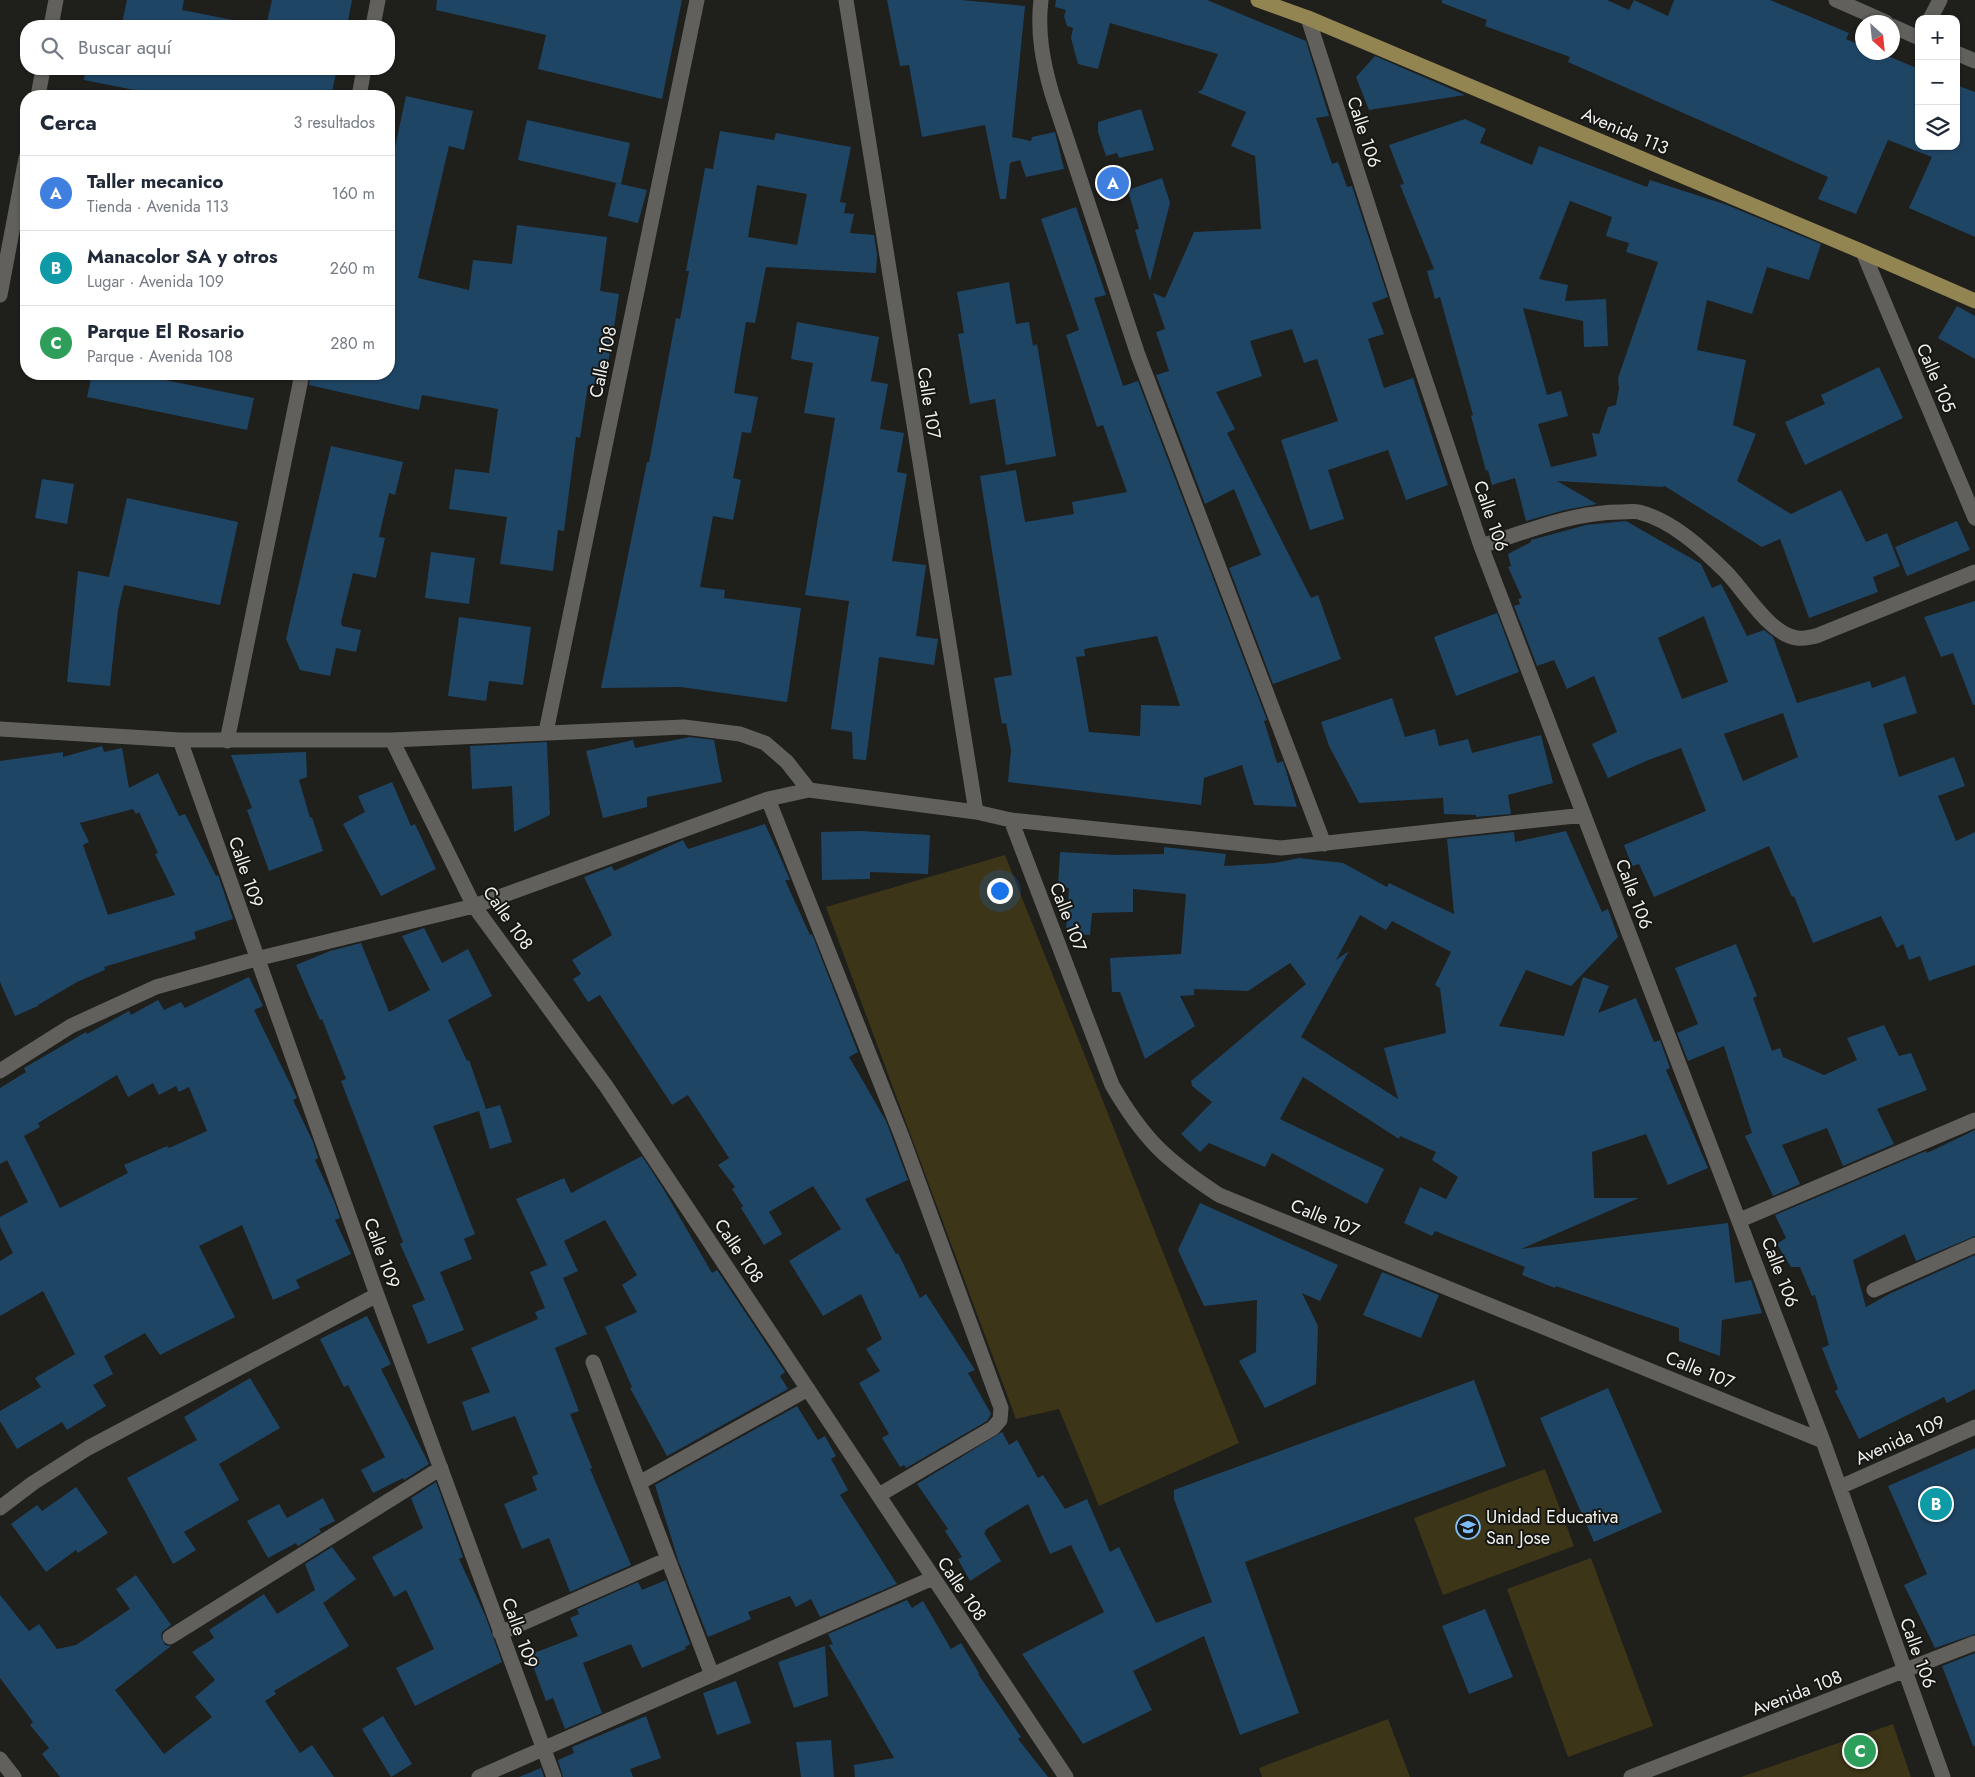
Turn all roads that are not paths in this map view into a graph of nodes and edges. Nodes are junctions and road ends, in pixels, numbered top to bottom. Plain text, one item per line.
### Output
1 (56, 0) edge
2 (378, 0) edge
3 (697, 0) edge
4 (846, 0) edge
5 (1041, 0) edge
6 (1258, 0) edge
7 (1836, 0) edge
8 (1940, 0) edge
9 (1870, 15) edge
10 (1932, 15) edge
11 (1308, 18) junction
12 (52, 20) edge
13 (374, 20) edge
14 (1900, 30) edge
15 (1915, 36) edge
16 (1960, 55) edge
17 (1975, 61) edge
18 (42, 75) edge
19 (363, 75) edge
20 (39, 90) edge
21 (360, 90) edge
22 (20, 188) edge
23 (1863, 252) junction
24 (2, 277) edge
25 (0, 295) edge
26 (1975, 302) edge
27 (301, 380) edge
28 (1975, 518) edge
29 (1481, 546) junction
30 (1975, 572) edge
31 (0, 729) edge
32 (546, 732) junction
33 (180, 740) junction
34 (392, 740) junction
35 (227, 741) junction
36 (809, 790) junction
37 (768, 799) junction
38 (976, 812) junction
39 (1584, 815) junction
40 (1011, 820) junction
41 (1324, 844) junction
42 (474, 906) junction
43 (256, 959) junction
44 (0, 1071) edge
45 (1975, 1120) edge
46 (1740, 1220) junction
47 (1975, 1245) edge
48 (1874, 1290) dead end
49 (377, 1295) junction
50 (593, 1362) dead end
51 (808, 1389) junction
52 (1975, 1428) edge
53 (1823, 1441) junction
54 (441, 1468) junction
55 (639, 1483) junction
56 (1840, 1487) junction
57 (879, 1494) junction
58 (0, 1508) edge
59 (668, 1559) junction
60 (933, 1578) junction
61 (500, 1633) junction
62 (170, 1638) dead end
63 (1975, 1643) edge
64 (1905, 1672) junction
65 (712, 1674) junction
66 (543, 1748) junction
67 (0, 1759) edge
68 (1639, 1776) edge
69 (14, 1777) edge
70 (479, 1777) edge
71 (554, 1777) edge
72 (1066, 1777) edge
73 (1943, 1777) edge

1 - 12 street
2 - 13 street
3 - 32 street, Calle 108
4 - 38 street, Calle 107
5 - 41 street
6 - 11 main road, Avenida 113
7 - 9 street
8 - 10 street
11 - 23 main road, Avenida 113
11 - 29 street, Calle 106
14 - 15 street
16 - 17 street
18 - 20 street
19 - 21 street
22 - 24 street
23 - 26 main road, Avenida 113
23 - 28 street, Calle 105
24 - 25 street
27 - 35 street
29 - 30 street
29 - 39 street, Calle 106
31 - 33 street
32 - 34 street
32 - 36 street
33 - 35 street
33 - 43 street, Calle 109
34 - 35 street
34 - 42 street, Calle 108
36 - 37 street
36 - 38 street
37 - 42 street
37 - 57 street
38 - 40 street
39 - 41 street
39 - 46 street, Calle 106
40 - 41 street
40 - 53 street, Calle 107
42 - 43 street
42 - 51 street, Calle 108
43 - 44 street
43 - 49 street, Calle 109
45 - 46 street
46 - 53 street, Calle 106
47 - 48 street
49 - 54 street, Calle 109
49 - 58 street
50 - 55 street
51 - 55 street
51 - 57 street, Calle 108
52 - 56 street, Avenida 109
53 - 56 street, Calle 106
54 - 61 street, Calle 109
54 - 62 street
55 - 59 street
56 - 64 street, Calle 106
57 - 60 street, Calle 108
59 - 61 street
59 - 65 street
60 - 65 street
60 - 72 street, Calle 108
61 - 66 street, Calle 109
63 - 64 street, Avenida 108
64 - 68 street, Avenida 108
64 - 73 street, Calle 106
65 - 66 street
66 - 70 street
66 - 71 street, Calle 109
67 - 69 street

